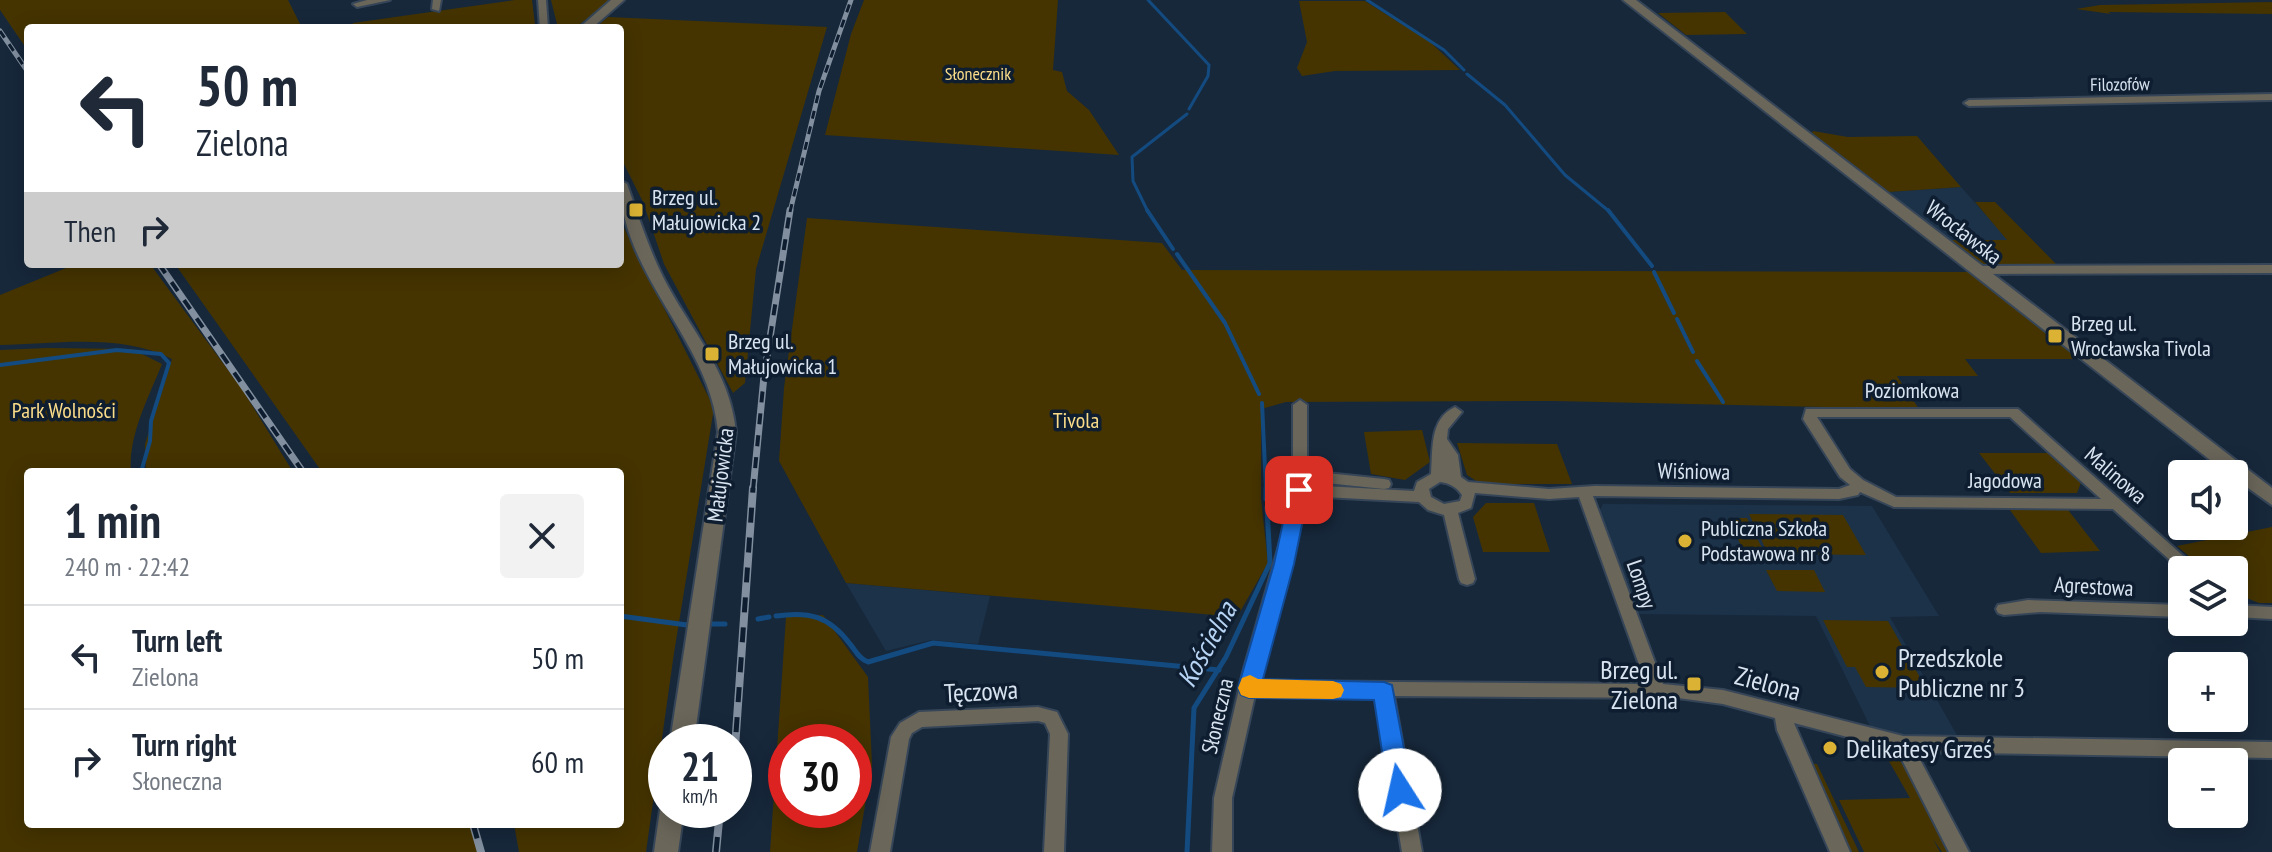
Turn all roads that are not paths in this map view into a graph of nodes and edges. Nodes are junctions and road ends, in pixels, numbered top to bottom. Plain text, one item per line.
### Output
1 (386, 0) edge
2 (542, 0) edge
3 (618, 0) edge
4 (1629, 0) edge
5 (357, 4) dead end
6 (544, 24) edge
7 (590, 24) edge
8 (2272, 97) edge
9 (1969, 103) dead end
10 (624, 195) edge
11 (2272, 269) edge
12 (1977, 270) junction
13 (1300, 405) dead end
14 (1455, 412) dead end
15 (2013, 412) joint
16 (1300, 482) junction
17 (1858, 484) junction
18 (1456, 486) junction
19 (1422, 492) junction
20 (1584, 492) junction
21 (2272, 498) edge
22 (2115, 504) junction
23 (1450, 510) junction
24 (2175, 556) edge
25 (1467, 579) dead end
26 (2004, 609) dead end
27 (2168, 610) edge
28 (2248, 611) edge
29 (2272, 613) edge
30 (1249, 688) junction
31 (1384, 691) junction
32 (1657, 691) junction
33 (1783, 714) junction
34 (685, 724) edge
35 (1903, 744) junction
36 (2272, 750) edge
37 (669, 828) edge
38 (666, 852) edge
39 (880, 852) edge
40 (1054, 852) edge
41 (1222, 852) edge
42 (1412, 852) edge
43 (1840, 852) edge
44 (1959, 852) edge

1 - 5 street
2 - 6 street
3 - 7 street
4 - 12 street, Wrocławska
8 - 9 street, Filozofów
10 - 34 street, Małujowicka
11 - 12 street
12 - 21 street, Wrocławska
13 - 16 street, Słoneczna
14 - 18 street
15 - 17 street, Poziomkowa
15 - 22 street, Malinowa
16 - 19 street
16 - 30 street, Słoneczna
17 - 20 street, Wiśniowa
17 - 22 street, Jagodowa
18 - 19 street
18 - 20 street, Wiśniowa
18 - 23 street
19 - 23 street
20 - 32 street, Lompy
22 - 24 street, Malinowa
23 - 25 street
26 - 27 street, Agrestowa
28 - 29 street
30 - 31 street, Zielona
30 - 41 street, Słoneczna
31 - 32 street, Zielona
31 - 42 street
32 - 33 street, Zielona
33 - 35 street, Zielona
33 - 43 street
35 - 36 street, Zielona
35 - 44 street
37 - 38 street
39 - 40 street, Tęczowa

